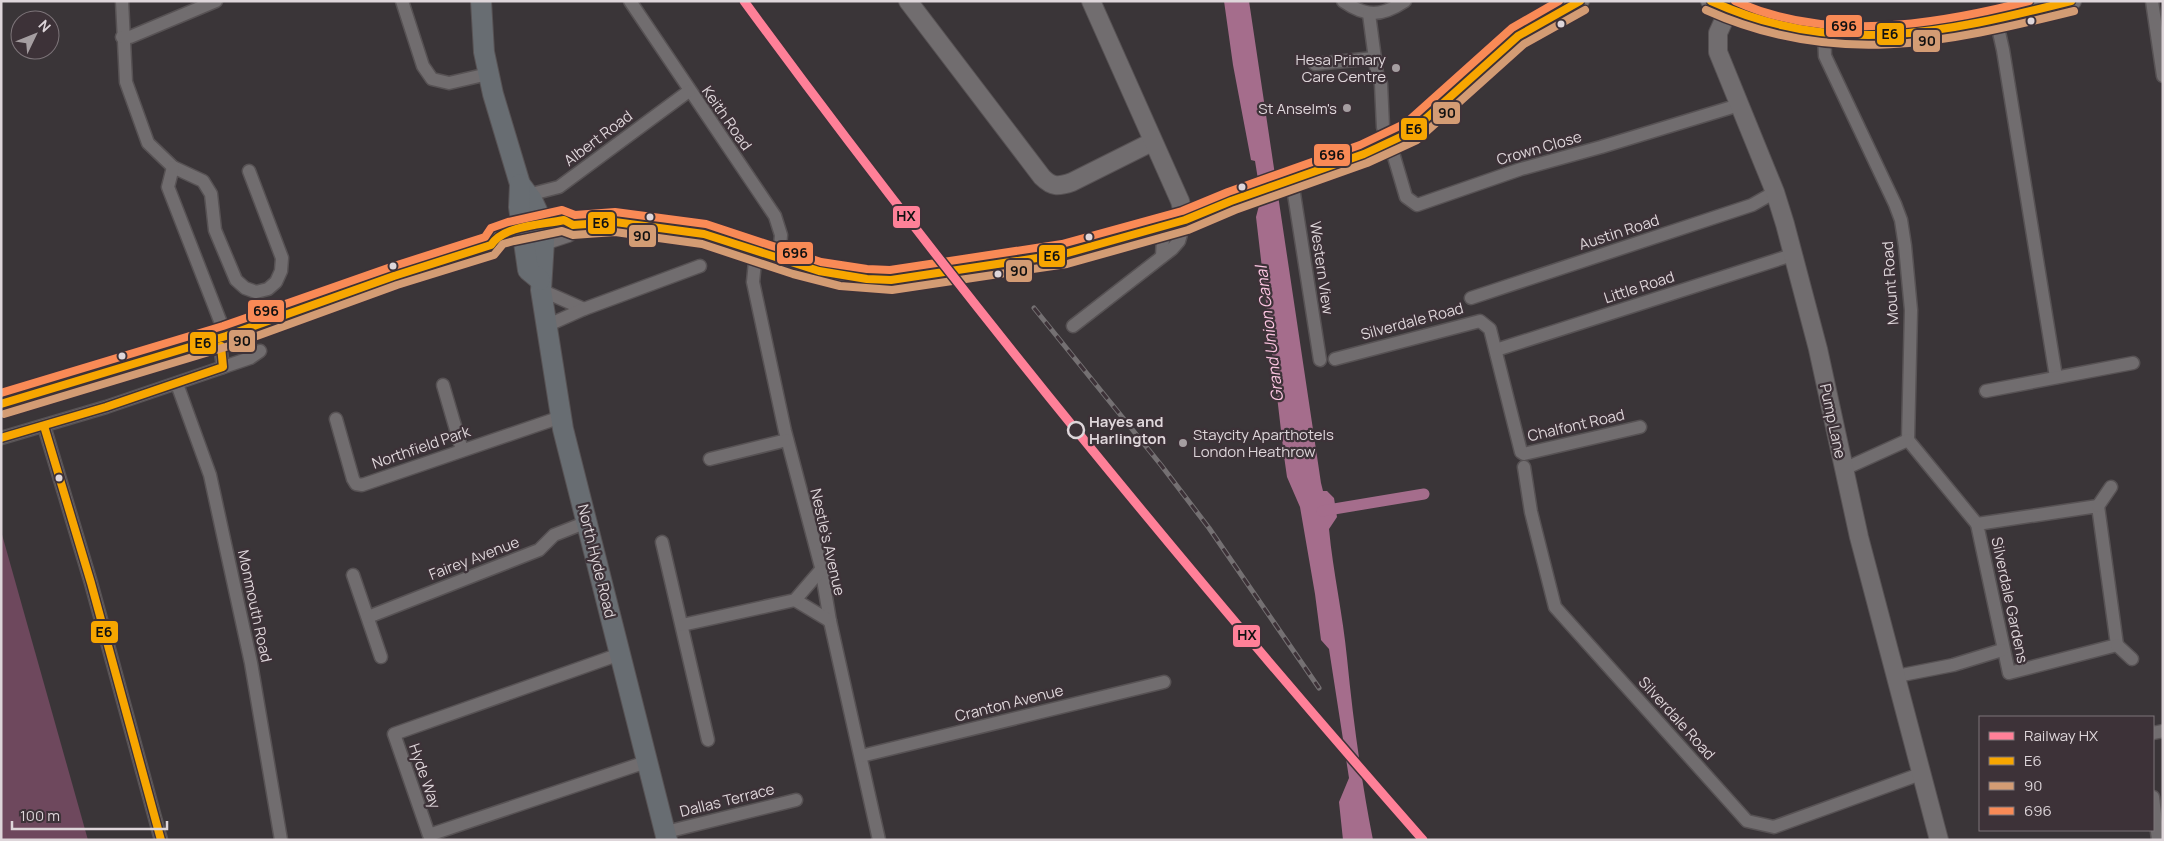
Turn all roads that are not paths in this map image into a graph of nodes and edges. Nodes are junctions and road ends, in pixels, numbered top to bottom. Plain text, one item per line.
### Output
1 (122, 1) edge
2 (216, 1) edge
3 (402, 1) edge
4 (481, 1) edge
5 (630, 1) edge
6 (908, 1) edge
7 (1091, 1) edge
8 (1343, 1) edge
9 (1404, 1) edge
10 (1580, 1) edge
11 (1710, 1) edge
12 (2072, 1) edge
13 (2152, 1) edge
14 (1734, 6) edge
15 (1369, 14) junction
16 (1996, 19) junction
17 (1824, 32) junction
18 (122, 37) junction
19 (1374, 58) junction
20 (1315, 64) dead end
21 (488, 74) junction
22 (2163, 76) edge
23 (689, 90) junction
24 (1740, 105) junction
25 (1152, 142) junction
26 (1389, 143) junction
27 (173, 167) junction
28 (249, 171) dead end
29 (1286, 183) junction
30 (523, 192) junction
31 (1775, 192) junction
32 (1185, 220) junction
33 (1149, 231) junction
34 (533, 235) junction
35 (756, 251) junction
36 (1792, 255) junction
37 (1162, 256) junction
38 (779, 259) junction
39 (700, 266) dead end
40 (541, 285) junction
41 (1471, 298) dead end
42 (584, 309) junction
43 (546, 326) junction
44 (1073, 326) dead end
45 (222, 337) junction
46 (1496, 350) junction
47 (260, 351) dead end
48 (1335, 359) dead end
49 (1320, 360) dead end
50 (2133, 363) dead end
51 (223, 367) junction
52 (2056, 377) junction
53 (177, 384) junction
54 (443, 385) dead end
55 (1986, 391) dead end
56 (2, 401) edge
57 (561, 417) junction
58 (336, 419) dead end
59 (44, 426) junction
60 (1640, 427) dead end
61 (1, 438) edge
62 (787, 440) junction
63 (1908, 440) junction
64 (462, 450) junction
65 (1520, 451) joint
66 (710, 459) dead end
67 (1524, 466) dead end
68 (1844, 469) junction
69 (2111, 487) dead end
70 (2098, 506) junction
71 (587, 522) junction
72 (1977, 524) junction
73 (662, 542) dead end
74 (820, 571) junction
75 (354, 575) dead end
76 (795, 600) junction
77 (368, 617) junction
78 (830, 621) junction
79 (682, 625) junction
80 (2117, 645) junction
81 (2002, 650) junction
82 (620, 654) junction
83 (381, 657) dead end
84 (2132, 659) dead end
85 (1897, 676) junction
86 (1164, 682) dead end
87 (708, 740) dead end
88 (861, 756) junction
89 (649, 761) junction
90 (1923, 773) junction
91 (796, 800) dead end
92 (2154, 806) edge
93 (666, 836) edge
94 (160, 840) edge
95 (281, 840) edge
96 (879, 840) edge
97 (1939, 840) edge
98 (2158, 840) edge

1 - 18 street
2 - 18 street
3 - 21 street
4 - 21 main road, North Hyde Road
5 - 23 street, Keith Road
6 - 25 street
7 - 25 street
8 - 15 street
9 - 15 street
10 - 26 street
11 - 14 street
12 - 16 street
13 - 22 street
14 - 17 street
14 - 24 street, Pump Lane
15 - 19 street
16 - 17 street
16 - 52 street
17 - 63 street, Mount Road
18 - 27 street
19 - 20 street
19 - 26 street
21 - 30 main road, North Hyde Road
23 - 30 street, Albert Road
23 - 38 street, Keith Road
24 - 26 street, Crown Close
24 - 31 street, Pump Lane
25 - 32 street
26 - 29 street
27 - 28 street
27 - 45 street
29 - 32 street
29 - 49 street, Western View
30 - 34 main road, North Hyde Road
31 - 36 street, Pump Lane
31 - 41 street, Austin Road
32 - 33 street
32 - 37 street
33 - 37 street
33 - 38 street
34 - 35 street
34 - 40 main road, North Hyde Road
34 - 45 main road
35 - 38 street
35 - 62 street, Nestle's Avenue
36 - 46 street, Little Road
36 - 68 street, Pump Lane
37 - 44 street
39 - 42 street
40 - 42 street
40 - 43 main road, North Hyde Road
42 - 43 street
43 - 57 main road, North Hyde Road
45 - 51 street
45 - 56 main road
46 - 48 street, Silverdale Road
46 - 65 street, Silverdale Road
47 - 51 street
50 - 52 street
51 - 53 street
52 - 55 street
53 - 59 street
53 - 95 street, Monmouth Road
54 - 64 street
57 - 64 street, Northfield Park
57 - 71 main road, North Hyde Road
58 - 64 street, Northfield Park
59 - 61 street
59 - 94 street
60 - 65 street, Chalfont Road
62 - 66 street
62 - 74 street, Nestle's Avenue
63 - 68 street
63 - 72 street
67 - 90 street, Silverdale Road
68 - 85 street, Pump Lane
69 - 70 street
70 - 72 street, Silverdale Gardens
70 - 80 street
71 - 77 street, Fairey Avenue
71 - 82 main road, North Hyde Road
72 - 81 street, Silverdale Gardens
73 - 79 street
74 - 76 street
74 - 78 street, Nestle's Avenue
75 - 77 street
76 - 78 street
76 - 79 street
77 - 83 street
78 - 88 street, Nestle's Avenue
79 - 87 street
80 - 81 street, Silverdale Gardens
80 - 84 street
81 - 85 street
82 - 89 main road, North Hyde Road
82 - 89 street, Hyde Way
85 - 90 street, Pump Lane
86 - 88 street, Cranton Avenue
88 - 96 street, Nestle's Avenue
89 - 93 main road, North Hyde Road
90 - 97 street, Pump Lane
91 - 93 street, Dallas Terrace
92 - 98 street

